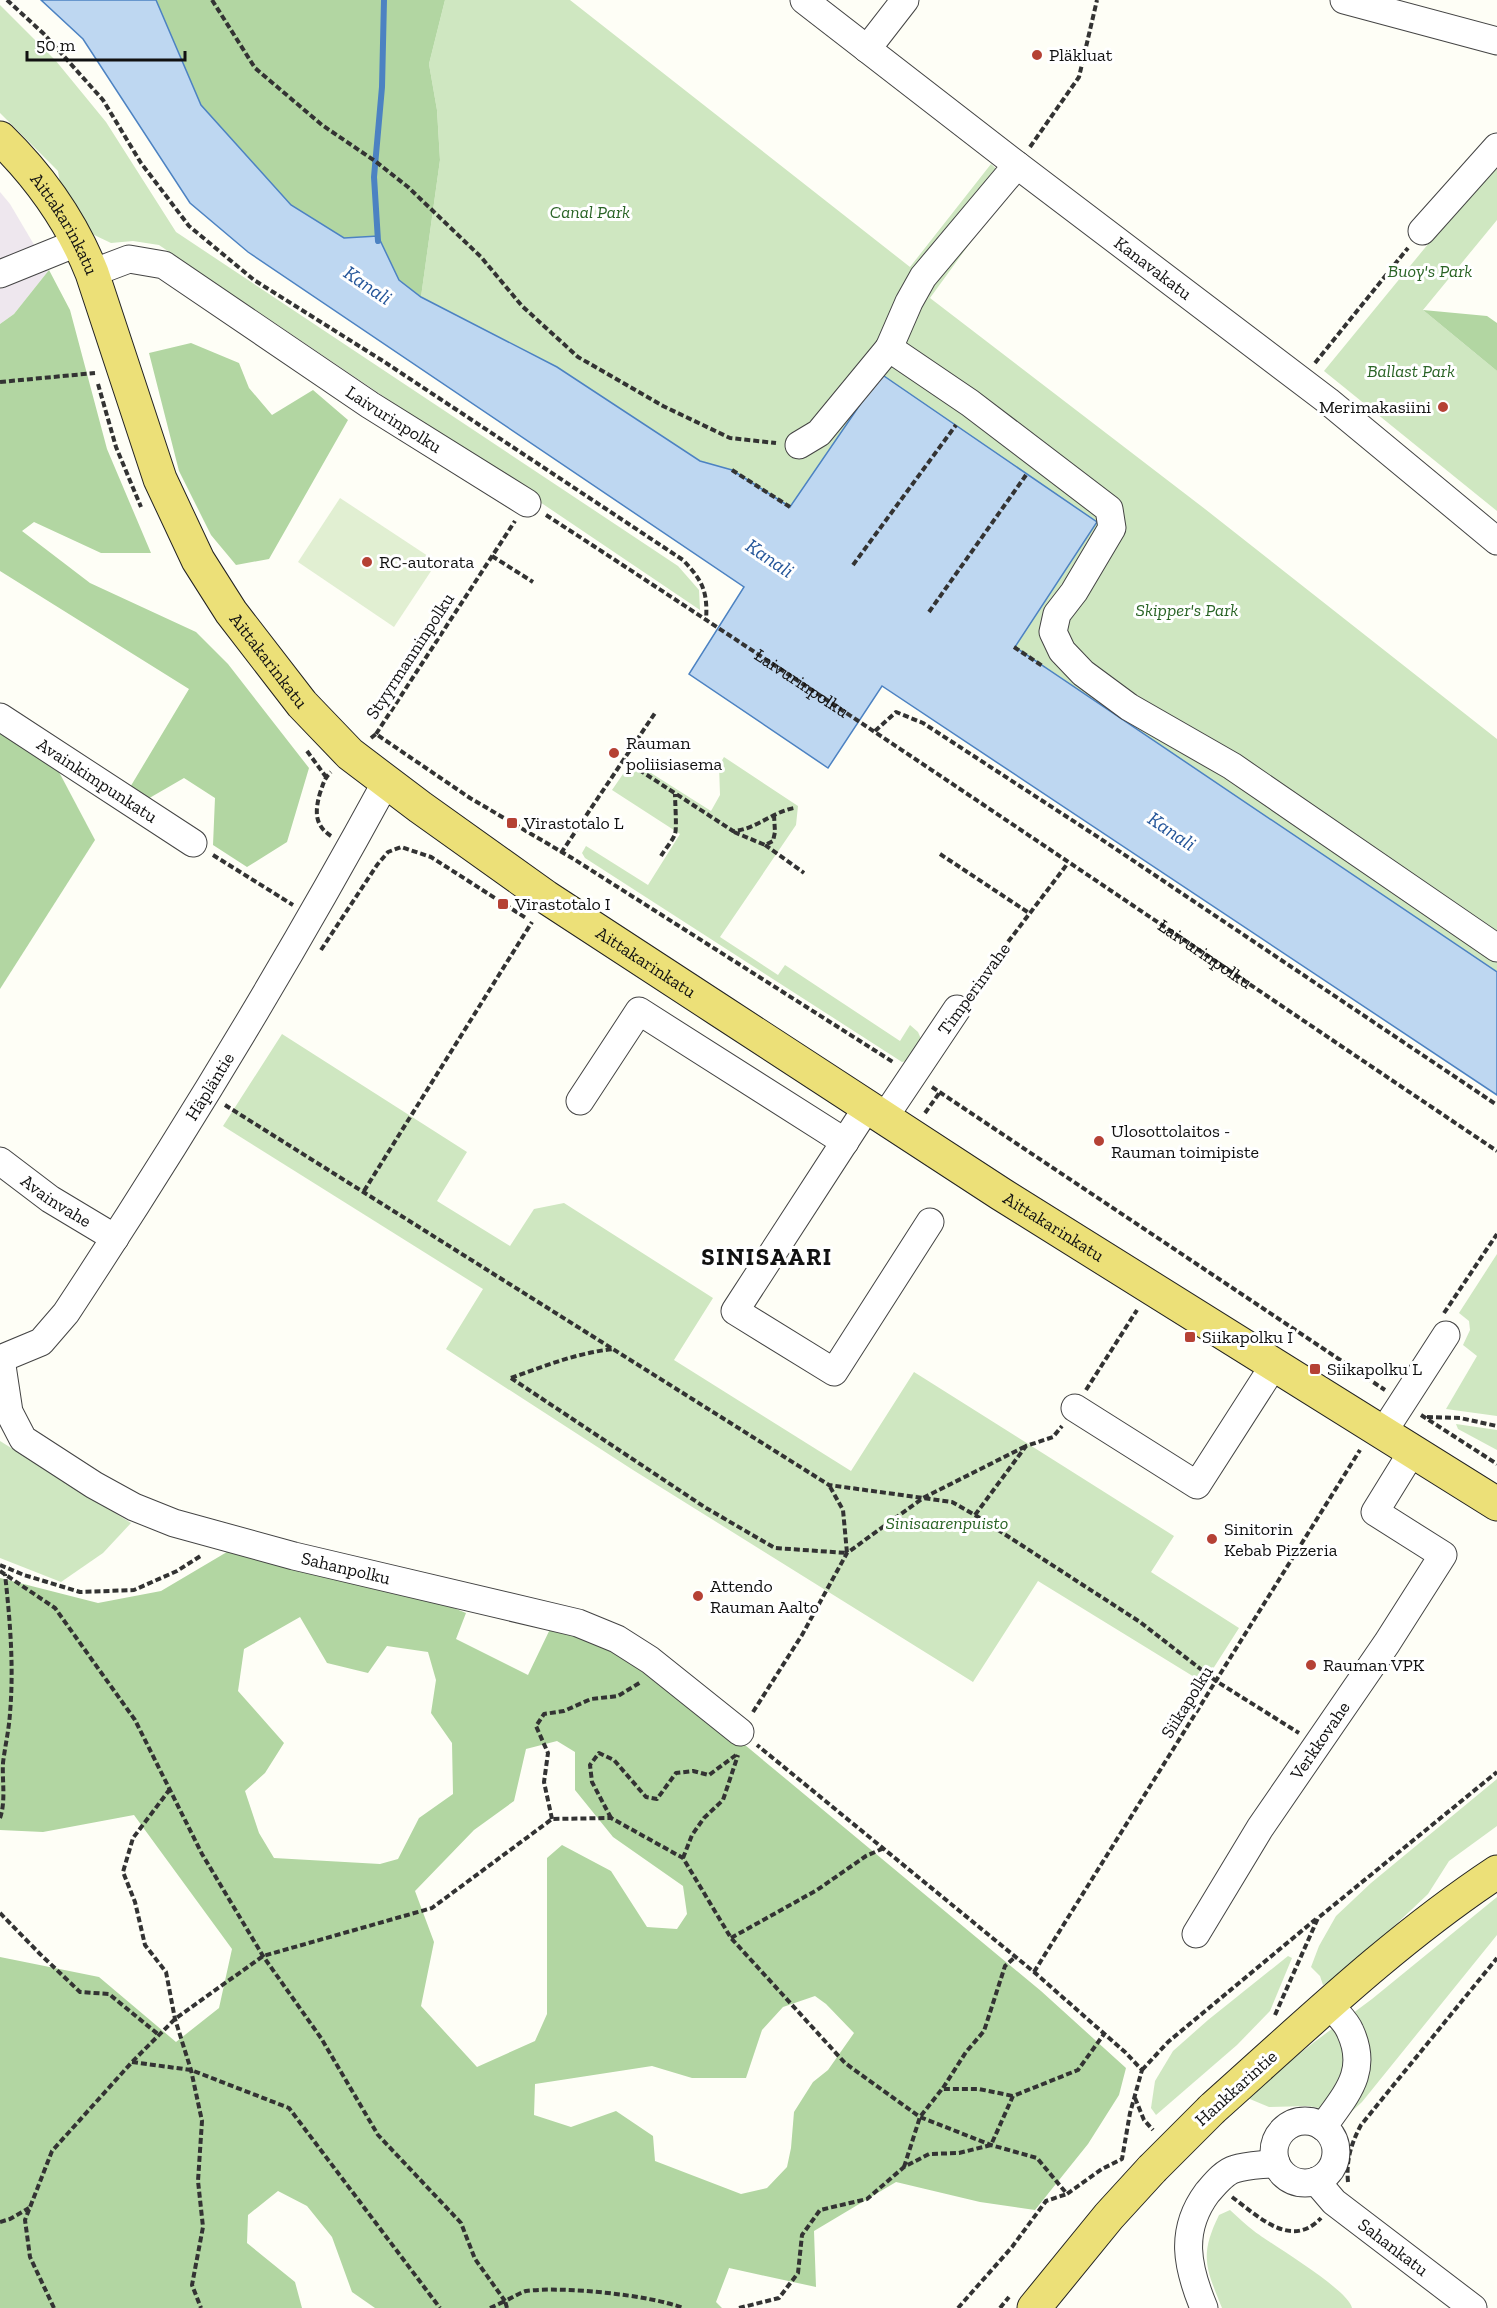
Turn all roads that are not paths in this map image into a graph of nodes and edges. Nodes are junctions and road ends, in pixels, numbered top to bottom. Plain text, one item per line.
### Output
1 (905, 0) edge
2 (1344, 0) edge
3 (821, 5) edge
4 (1497, 41) edge
5 (867, 49) junction
6 (0, 138) edge
7 (1497, 147) edge
8 (1017, 165) junction
9 (1422, 231) road end
10 (79, 242) junction
11 (92, 273) junction
12 (0, 274) edge
13 (889, 348) junction
14 (799, 445) road end
15 (527, 503) road end
16 (1497, 541) edge
17 (0, 717) edge
18 (386, 782) junction
19 (193, 843) road end
20 (1497, 948) edge
21 (957, 1010) road end
22 (580, 1101) dead end
23 (876, 1112) junction
24 (845, 1142) junction
25 (0, 1161) edge
26 (930, 1222) dead end
27 (115, 1238) junction
28 (1446, 1335) dead end
29 (0, 1359) edge
30 (1274, 1365) junction
31 (1075, 1408) dead end
32 (1366, 1441) junction
33 (1412, 1452) junction
34 (1497, 1504) edge
35 (741, 1732) road end
36 (1497, 1858) edge
37 (1497, 1872) edge
38 (1464, 1894) junction
39 (1196, 1934) dead end
40 (1330, 2005) junction
41 (1323, 2127) junction
42 (1276, 2163) junction
43 (1316, 2181) junction
44 (1034, 2308) edge
45 (1204, 2308) edge
46 (1473, 2308) edge

1 - 5 street
2 - 4 street
3 - 5 street, Kanavakatu
5 - 8 street, Kanavakatu
6 - 10 main road, Aittakarinkatu
7 - 9 street
8 - 13 street
8 - 16 street, Kanavakatu
10 - 11 main road, Aittakarinkatu
10 - 12 street
11 - 15 street, Laivurinpolku
11 - 18 main road, Aittakarinkatu
13 - 14 street
13 - 20 street
17 - 19 street, Avainkimpunkatu
18 - 23 main road, Aittakarinkatu
18 - 27 street, Häpläntie
21 - 23 street, Timperinvahe
22 - 24 street
23 - 24 street, Timperinvahe
23 - 30 main road, Aittakarinkatu
24 - 26 street, Timperinvahe
25 - 27 street, Avainvahe
27 - 29 street, Häpläntie
28 - 32 street
29 - 35 street, Sahanpolku
30 - 31 street
30 - 32 main road, Aittakarinkatu
32 - 33 main road, Aittakarinkatu
33 - 34 main road, Aittakarinkatu
33 - 39 street, Verkkovahe
36 - 38 main road, Hankkarintie
37 - 38 main road, Hankkarintie
38 - 40 main road, Hankkarintie
40 - 41 street
40 - 44 main road, Hankkarintie, bridge
41 - 42 street
41 - 43 street
42 - 43 street
42 - 45 street
43 - 46 street, Sahankatu

